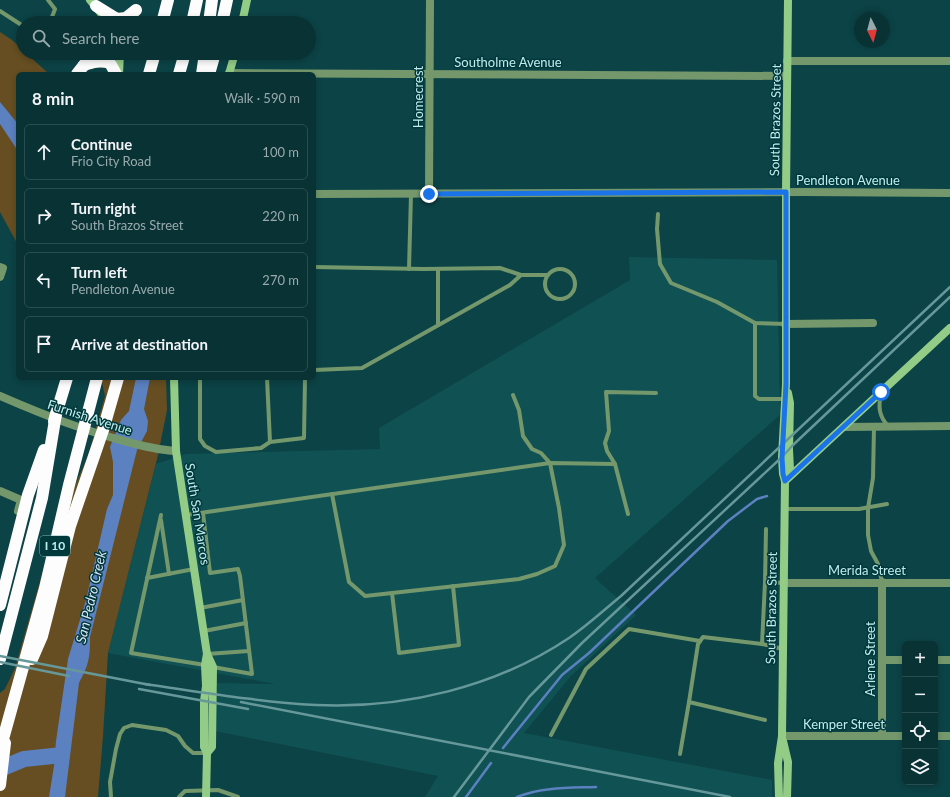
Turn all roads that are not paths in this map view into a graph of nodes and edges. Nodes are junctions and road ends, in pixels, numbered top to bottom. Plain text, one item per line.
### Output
1 (48, 0) edge
2 (168, 0) edge
3 (197, 0) edge
4 (212, 0) edge
5 (227, 0) edge
6 (247, 0) edge
7 (430, 0) edge
8 (788, 0) edge
9 (93, 3) edge
10 (138, 5) edge
11 (0, 11) edge
12 (52, 16) edge
13 (103, 16) edge
14 (112, 16) edge
15 (128, 16) edge
16 (134, 16) edge
17 (164, 16) edge
18 (194, 16) edge
19 (210, 16) edge
20 (224, 16) edge
21 (244, 16) edge
22 (16, 21) edge
23 (88, 60) edge
24 (94, 60) edge
25 (119, 60) edge
26 (152, 60) edge
27 (183, 60) edge
28 (204, 60) edge
29 (213, 60) edge
30 (233, 60) edge
31 (787, 61) junction
32 (950, 61) edge
33 (80, 69) edge
34 (117, 72) edge
35 (118, 72) edge
36 (149, 72) edge
37 (180, 72) edge
38 (202, 72) edge
39 (210, 72) edge
40 (230, 72) edge
41 (430, 73) junction
42 (316, 74) edge
43 (787, 76) junction
44 (786, 192) junction
45 (950, 193) edge
46 (316, 194) edge
47 (411, 194) junction
48 (429, 194) junction
49 (658, 214) dead end
50 (0, 267) edge
51 (316, 267) edge
52 (409, 269) junction
53 (438, 269) junction
54 (521, 275) junction
55 (548, 275) junction
56 (0, 277) edge
57 (755, 323) junction
58 (873, 323) dead end
59 (785, 324) junction
60 (438, 325) junction
61 (950, 328) edge
62 (316, 370) edge
63 (62, 380) edge
64 (66, 380) edge
65 (96, 380) edge
66 (117, 380) edge
67 (174, 380) edge
68 (200, 380) edge
69 (267, 380) edge
70 (304, 380) edge
71 (786, 384) junction
72 (881, 392) junction
73 (656, 393) dead end
74 (513, 395) dead end
75 (0, 396) edge
76 (784, 399) junction
77 (58, 409) junction
78 (874, 426) junction
79 (888, 426) junction
80 (950, 426) edge
81 (845, 427) junction
82 (270, 442) junction
83 (176, 451) junction
84 (550, 463) junction
85 (615, 464) junction
86 (785, 481) junction
87 (0, 491) edge
88 (332, 494) junction
89 (887, 504) dead end
90 (868, 508) junction
91 (784, 509) junction
92 (203, 513) junction
93 (628, 514) dead end
94 (186, 515) junction
95 (766, 529) dead end
96 (194, 569) junction
97 (169, 574) junction
98 (147, 578) junction
99 (1, 581) edge
100 (765, 582) junction
101 (882, 582) junction
102 (784, 583) junction
103 (950, 583) edge
104 (453, 586) junction
105 (392, 593) junction
106 (243, 600) junction
107 (0, 603) edge
108 (200, 608) junction
109 (246, 624) junction
110 (204, 631) junction
111 (700, 641) junction
112 (762, 644) junction
113 (783, 650) junction
114 (250, 651) junction
115 (207, 654) junction
116 (0, 659) edge
117 (883, 660) junction
118 (902, 660) edge
119 (938, 660) edge
120 (950, 660) edge
121 (209, 666) junction
122 (689, 702) junction
123 (9, 718) junction
124 (765, 720) dead end
125 (551, 735) dead end
126 (782, 736) junction
127 (882, 736) junction
128 (902, 736) edge
129 (938, 736) edge
130 (950, 736) edge
131 (0, 750) edge
132 (207, 753) junction
133 (680, 754) dead end
134 (0, 785) edge
135 (206, 794) edge
136 (111, 797) edge
137 (178, 797) edge
138 (238, 797) edge
139 (779, 797) edge
140 (787, 797) edge

1 - 12 lane
2 - 17 highway
3 - 18 highway
4 - 19 highway
5 - 20 highway
6 - 21 street
7 - 41 street, Homecrest
8 - 31 street, South Brazos Street
9 - 13 street
9 - 14 highway
10 - 15 highway
10 - 16 highway
11 - 22 lane
23 - 33 highway
24 - 33 highway
25 - 35 street
26 - 36 highway
27 - 37 highway
28 - 38 highway
29 - 39 highway
30 - 40 street
31 - 32 street
31 - 43 street, South Brazos Street
33 - 34 highway
41 - 42 street, Southolme Avenue
41 - 43 street, Southolme Avenue
41 - 48 street, Homecrest
43 - 44 street, South Brazos Street
44 - 45 street, Pendleton Avenue
44 - 48 street, Pendleton Avenue
44 - 59 street, South Brazos Street
46 - 47 street, Pendleton Avenue
47 - 48 street, Pendleton Avenue
47 - 52 lane
49 - 57 lane
50 - 56 street
51 - 52 lane
52 - 53 lane
53 - 54 lane
53 - 60 lane
54 - 55 lane
54 - 60 lane
55 - 55 lane
57 - 59 lane
57 - 76 lane
58 - 59 street
59 - 71 street, South Brazos Street
60 - 62 lane
61 - 72 street
63 - 77 highway
64 - 77 highway
65 - 123 highway, I 10
66 - 123 highway
67 - 83 street, South San Marcos
68 - 82 lane
69 - 82 lane
70 - 82 lane
71 - 76 street, South Brazos Street
71 - 86 street, South Brazos Street
72 - 79 lane
72 - 81 street
73 - 85 lane
74 - 84 lane
75 - 83 street, Furnish Avenue
76 - 86 street, South Brazos Street
77 - 107 highway
77 - 116 highway
78 - 79 street
78 - 81 street
78 - 90 lane
79 - 80 street
81 - 86 street
83 - 94 street, South San Marcos
84 - 85 lane
84 - 88 lane
84 - 104 lane
85 - 93 lane
86 - 91 street, South Brazos Street
87 - 99 street
88 - 92 lane
88 - 105 lane
89 - 90 lane
90 - 91 lane
90 - 101 lane
91 - 102 street, South Brazos Street
92 - 94 lane
92 - 106 lane
94 - 96 street, South San Marcos
95 - 100 lane
96 - 97 lane
96 - 108 street, South San Marcos
97 - 98 lane
97 - 98 lane
98 - 121 lane
100 - 102 lane
100 - 112 lane
101 - 102 street, Merida Street
101 - 103 street, Merida Street
101 - 117 street, Arlene Street
102 - 113 street, South Brazos Street
104 - 105 lane
104 - 105 lane
106 - 108 lane
106 - 109 lane
108 - 110 street, South San Marcos
109 - 110 lane
109 - 114 lane
110 - 115 street, South San Marcos
111 - 112 lane
111 - 122 lane
111 - 125 lane
112 - 113 lane
113 - 126 street, South Brazos Street
114 - 115 lane
114 - 121 lane
115 - 121 street, South San Marcos
117 - 118 street
117 - 127 street, Arlene Street
119 - 120 street
121 - 132 street, South San Marcos
122 - 124 lane
122 - 133 lane
123 - 131 highway, I 10
123 - 134 highway
126 - 127 street, Kemper Street
126 - 139 street, South Brazos Street
126 - 140 street, South Brazos Street
127 - 128 street, Kemper Street
129 - 130 street
132 - 135 street, South San Marcos
132 - 136 lane
135 - 137 lane
135 - 138 lane

